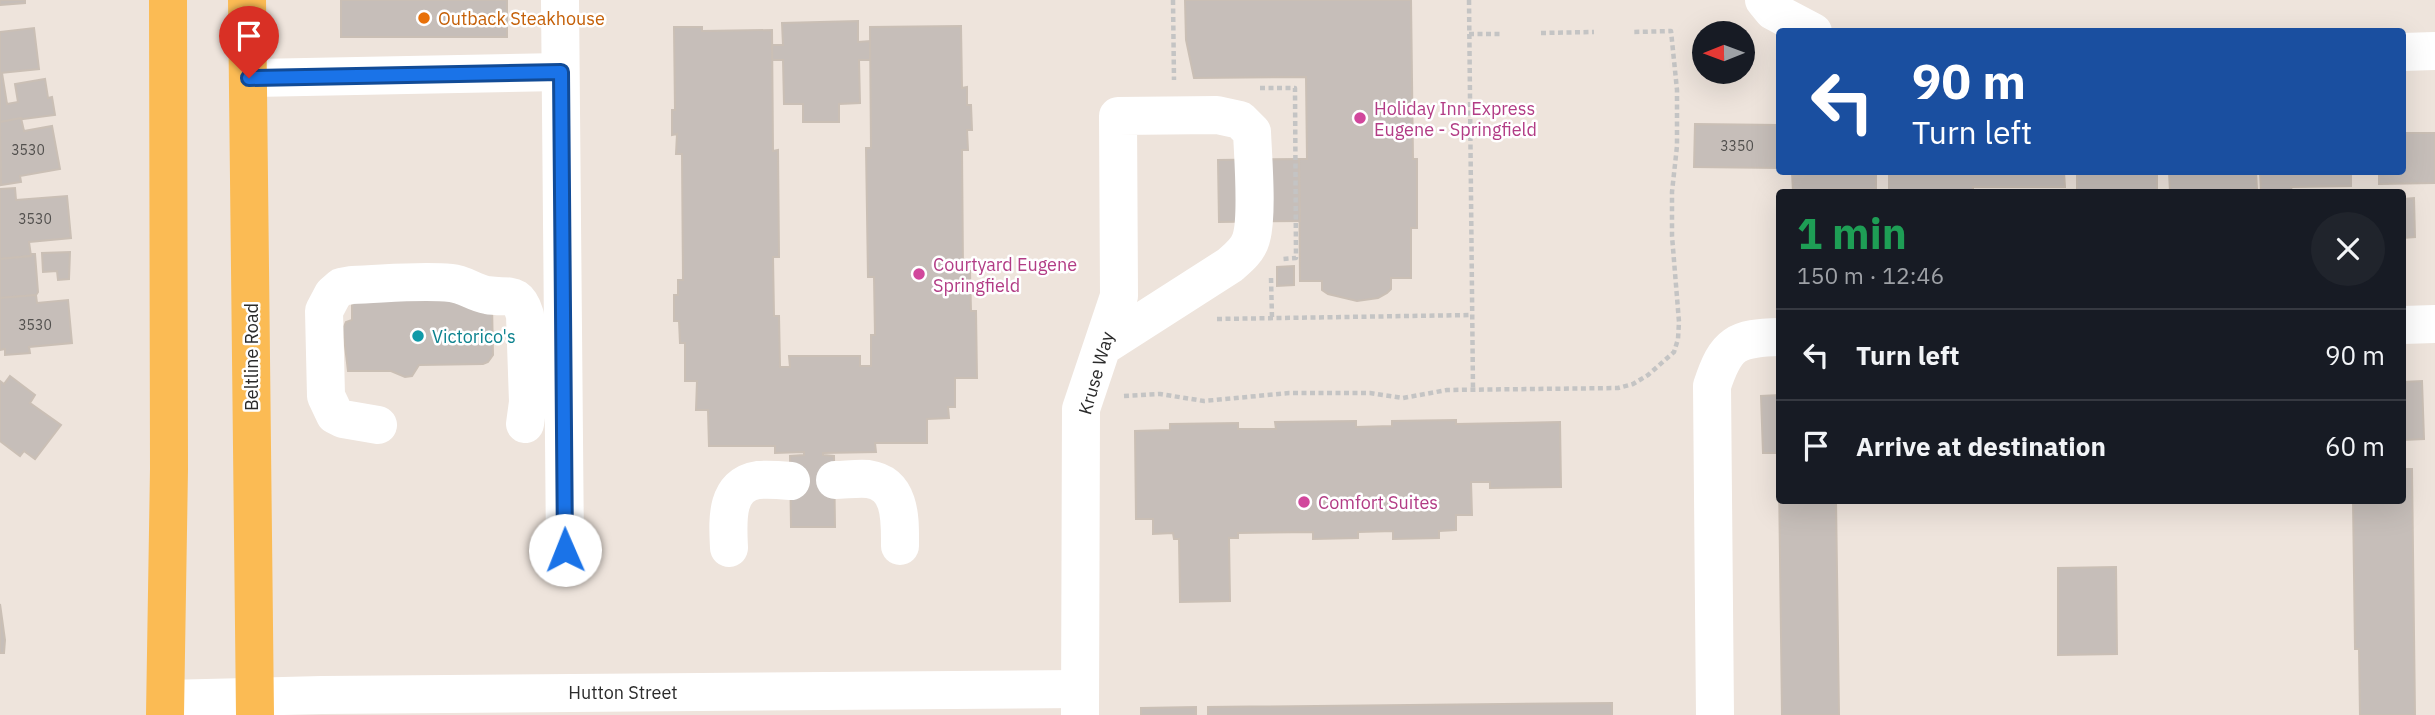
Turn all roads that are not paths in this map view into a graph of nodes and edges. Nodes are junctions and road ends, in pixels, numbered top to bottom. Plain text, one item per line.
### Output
1 (168, 0) edge
2 (247, 0) edge
3 (560, 0) edge
4 (1764, 0) edge
5 (1805, 28) edge
6 (2435, 51) edge
7 (2406, 52) edge
8 (561, 72) junction
9 (249, 78) junction
10 (2435, 324) edge
11 (2406, 325) edge
12 (1776, 337) edge
13 (1102, 347) junction
14 (525, 424) dead end
15 (378, 425) dead end
16 (835, 480) dead end
17 (791, 481) dead end
18 (900, 546) dead end
19 (729, 548) dead end
20 (565, 550) dead end
21 (1080, 702) edge
22 (254, 705) edge
23 (166, 707) edge
24 (1715, 715) edge

1 - 23 main road
2 - 9 main road, Beltline Road
3 - 8 street
4 - 5 street
6 - 7 street
8 - 9 street
8 - 20 street
9 - 22 main road, Beltline Road
10 - 11 street
12 - 24 street
13 - 13 street, Kruse Way
13 - 21 street, Kruse Way
14 - 15 street
16 - 18 street
17 - 19 street
21 - 22 street, Hutton Street
22 - 23 street, Hutton Street

